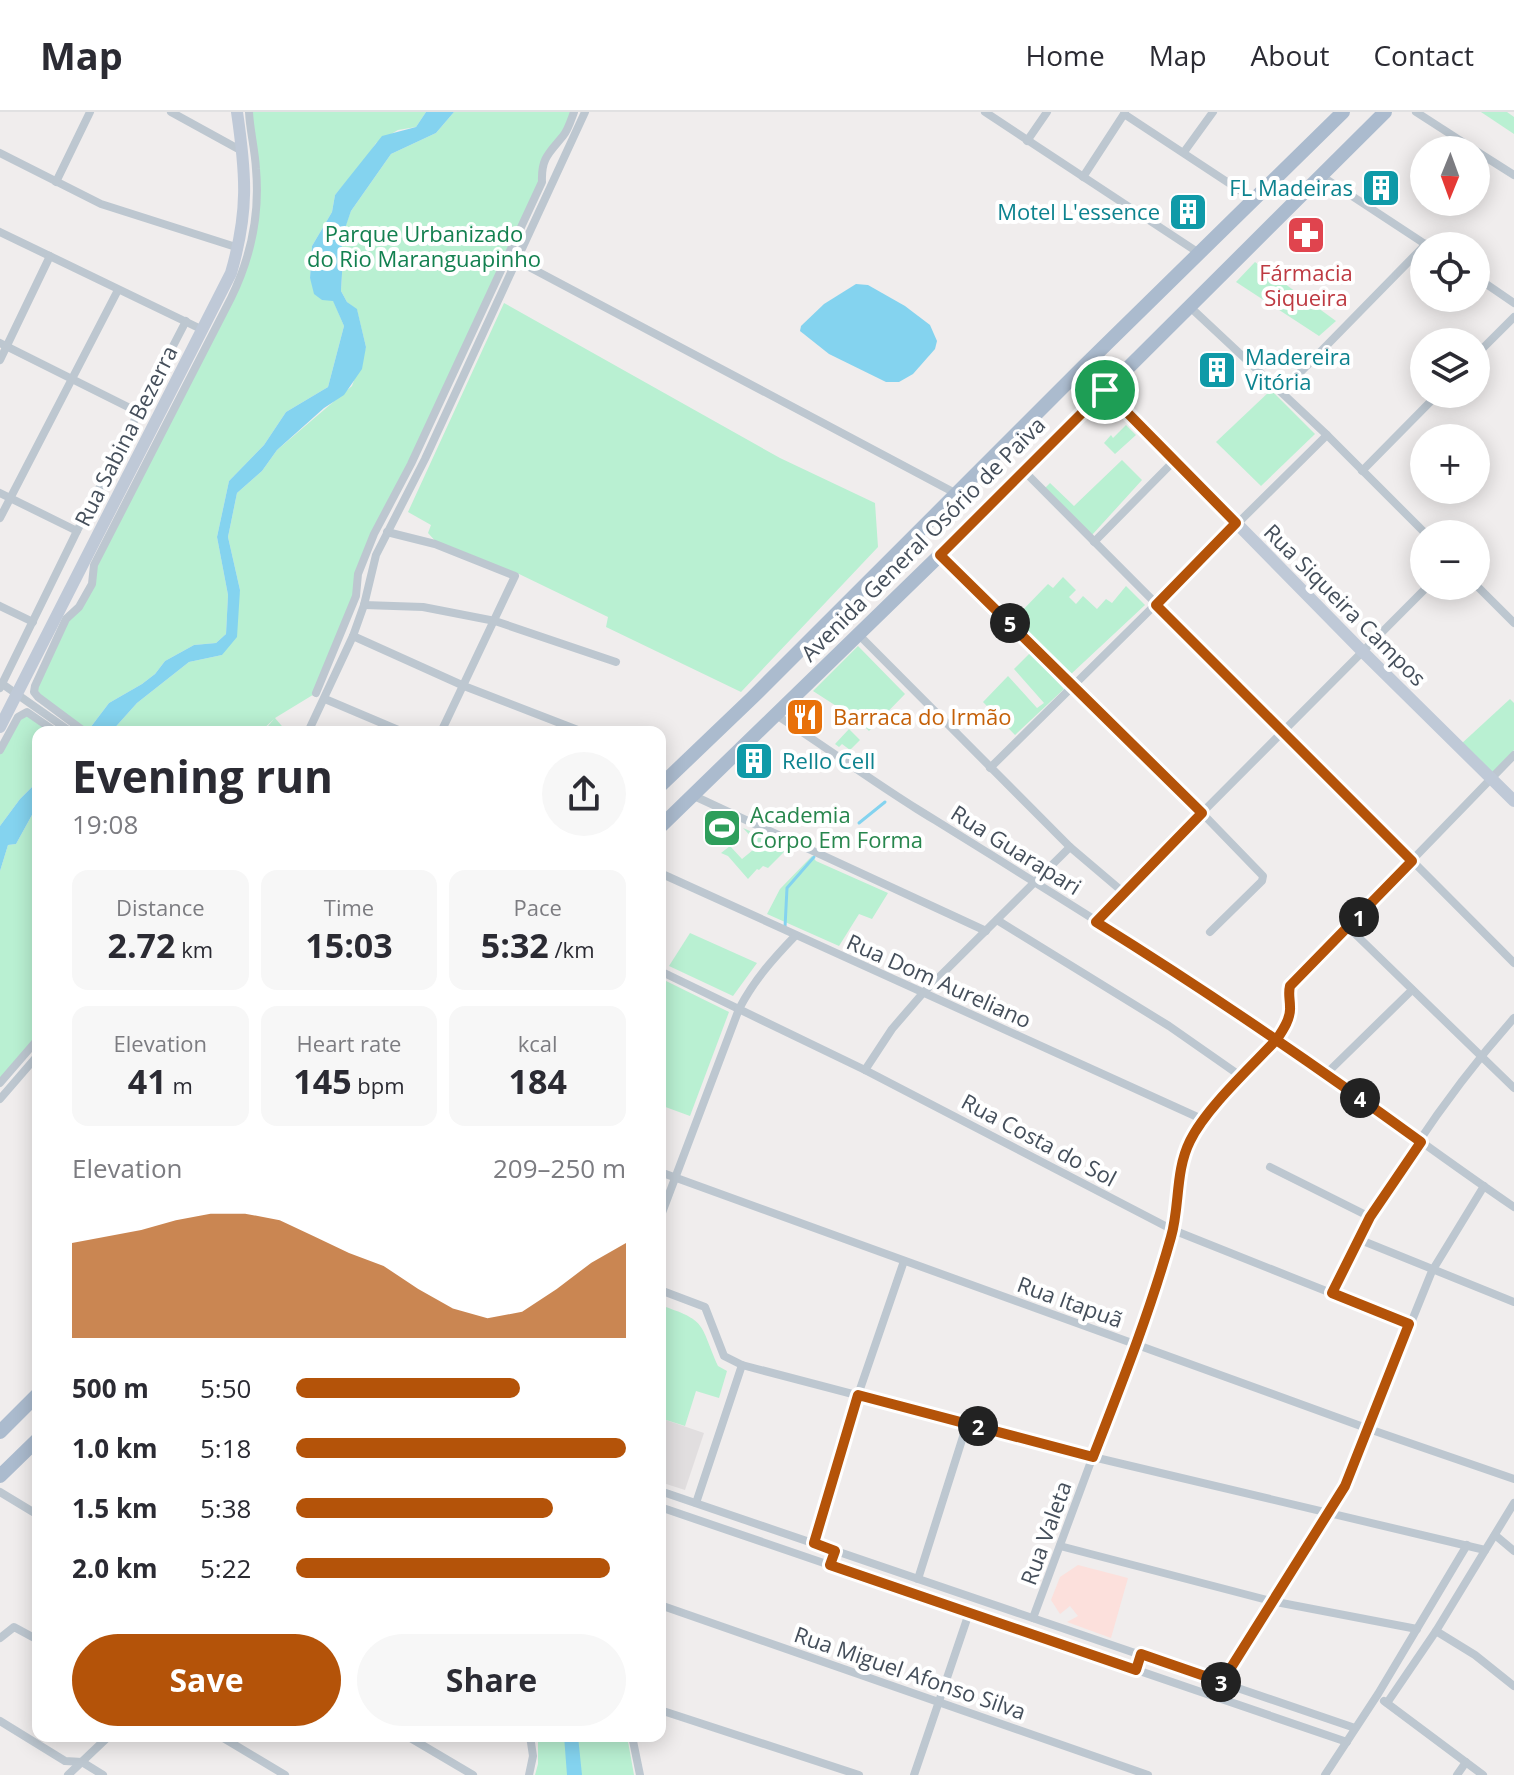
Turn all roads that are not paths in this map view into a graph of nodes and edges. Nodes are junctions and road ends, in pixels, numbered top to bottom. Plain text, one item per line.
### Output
1 (90, 112) edge
2 (171, 112) edge
3 (237, 112) edge
4 (249, 112) edge
5 (574, 112) edge
6 (585, 112) edge
7 (985, 112) edge
8 (1047, 112) edge
9 (1213, 112) edge
10 (1343, 112) edge
11 (1385, 112) edge
12 (1416, 112) edge
13 (1125, 113) edge
14 (1453, 136) edge
15 (1027, 141) junction
16 (243, 152) junction
17 (1184, 152) junction
18 (0, 153) edge
19 (1490, 160) edge
20 (1320, 175) junction
21 (1514, 175) edge
22 (1083, 177) junction
23 (56, 182) junction
24 (1253, 199) junction
25 (0, 232) edge
26 (1410, 234) edge
27 (239, 248) junction
28 (1199, 253) junction
29 (50, 256) junction
30 (516, 260) junction
31 (1410, 262) edge
32 (1490, 287) edge
33 (118, 290) junction
34 (1514, 303) edge
35 (1190, 307) junction
36 (1514, 317) edge
37 (186, 321) junction
38 (203, 330) junction
39 (1490, 341) edge
40 (4, 345) edge
41 (0, 360) edge
42 (1083, 367) junction
43 (72, 380) junction
44 (1105, 390) junction
45 (1281, 392) junction
46 (1424, 408) edge
47 (138, 412) junction
48 (1327, 435) junction
49 (1175, 460) junction
50 (1024, 471) junction
51 (1362, 471) junction
52 (0, 493) edge
53 (955, 493) junction
54 (10, 498) junction
55 (0, 518) edge
56 (1412, 520) edge
57 (1236, 523) junction
58 (77, 531) junction
59 (387, 532) junction
60 (1094, 542) junction
61 (940, 555) junction
62 (1490, 599) edge
63 (1414, 600) edge
64 (364, 605) junction
65 (1156, 605) junction
66 (0, 606) edge
67 (495, 621) junction
68 (33, 622) junction
69 (1514, 623) edge
70 (858, 634) junction
71 (353, 636) junction
72 (1363, 652) junction
73 (616, 662) dead end
74 (1, 685) edge
75 (1073, 685) junction
76 (464, 686) junction
77 (316, 693) dead end
78 (18, 694) junction
79 (325, 699) junction
80 (776, 715) junction
81 (50, 717) junction
82 (54, 726) edge
83 (63, 726) edge
84 (71, 726) edge
85 (311, 726) edge
86 (389, 726) edge
87 (444, 726) edge
88 (567, 726) edge
89 (0, 727) edge
90 (1285, 731) junction
91 (0, 750) edge
92 (1514, 755) edge
93 (990, 768) junction
94 (666, 777) edge
95 (1491, 778) junction
96 (692, 795) junction
97 (1514, 801) edge
98 (1202, 813) junction
99 (666, 821) edge
100 (1070, 847) junction
101 (1412, 861) junction
102 (666, 876) edge
103 (1035, 880) junction
104 (1123, 892) junction
105 (997, 920) junction
106 (1096, 922) junction
107 (1349, 928) junction
108 (986, 931) junction
109 (1210, 932) dead end
110 (795, 936) junction
111 (1514, 963) edge
112 (666, 974) edge
113 (1412, 990) junction
114 (923, 993) junction
115 (739, 1009) junction
116 (1514, 1018) edge
117 (1277, 1039) junction
118 (32, 1046) edge
119 (1482, 1055) junction
120 (32, 1062) edge
121 (865, 1070) junction
122 (1327, 1073) junction
123 (1242, 1077) junction
124 (0, 1083) edge
125 (1514, 1088) edge
126 (0, 1099) edge
127 (1204, 1120) junction
128 (1421, 1142) junction
129 (1270, 1167) dead end
130 (666, 1174) edge
131 (676, 1178) junction
132 (1484, 1186) junction
133 (666, 1203) edge
134 (1514, 1207) edge
135 (1370, 1217) junction
136 (1173, 1230) junction
137 (1358, 1239) junction
138 (904, 1261) junction
139 (1432, 1271) junction
140 (666, 1292) edge
141 (1332, 1293) junction
142 (1514, 1301) edge
143 (1409, 1324) junction
144 (1136, 1346) junction
145 (742, 1365) junction
146 (858, 1395) junction
147 (32, 1400) edge
148 (967, 1424) junction
149 (1369, 1429) junction
150 (0, 1432) edge
151 (32, 1445) edge
152 (1093, 1457) junction
153 (0, 1476) edge
154 (1514, 1479) edge
155 (0, 1492) edge
156 (666, 1493) edge
157 (696, 1503) junction
158 (1514, 1503) edge
159 (666, 1509) edge
160 (32, 1511) edge
161 (1328, 1513) junction
162 (1495, 1535) junction
163 (814, 1543) junction
164 (1467, 1545) junction
165 (1060, 1546) junction
166 (1485, 1550) junction
167 (835, 1551) junction
168 (1514, 1551) edge
169 (830, 1565) junction
170 (918, 1579) junction
171 (1271, 1601) junction
172 (666, 1607) edge
173 (969, 1613) junction
174 (1033, 1618) junction
175 (1417, 1629) junction
176 (1436, 1631) junction
177 (32, 1637) edge
178 (0, 1638) edge
179 (1141, 1654) junction
180 (1136, 1670) junction
181 (1222, 1682) junction
182 (1514, 1686) edge
183 (1378, 1694) junction
184 (938, 1702) junction
185 (1387, 1703) junction
186 (666, 1712) edge
187 (0, 1721) edge
188 (1355, 1728) junction
189 (32, 1741) edge
190 (34, 1742) edge
191 (103, 1742) edge
192 (230, 1742) edge
193 (417, 1742) edge
194 (531, 1742) edge
195 (633, 1742) edge
196 (1347, 1742) junction
197 (82, 1762) junction
198 (1466, 1762) junction
199 (68, 1775) edge
200 (103, 1775) edge
201 (285, 1775) edge
202 (473, 1775) edge
203 (529, 1775) edge
204 (640, 1775) edge
205 (859, 1775) edge
206 (914, 1775) edge
207 (1148, 1775) edge
208 (1325, 1775) edge
209 (1457, 1775) edge
210 (1483, 1775) edge

1 - 23 street
2 - 16 street
3 - 16 main road, Rua Sabina Bezerra
4 - 81 street
5 - 77 street
6 - 30 street
7 - 15 street
8 - 15 street
9 - 17 street
10 - 24 main road, Avenida General Osório de Paiva
11 - 20 main road, Avenida General Osório de Paiva
12 - 14 street
13 - 17 street
13 - 22 street
15 - 22 street
16 - 27 main road, Rua Sabina Bezerra
17 - 24 street
18 - 23 street
19 - 21 street
20 - 26 street
20 - 35 main road, Avenida General Osório de Paiva
22 - 28 street
23 - 27 street
24 - 28 main road, Avenida General Osório de Paiva
25 - 29 street
27 - 38 main road, Rua Sabina Bezerra
28 - 42 main road, Avenida General Osório de Paiva
29 - 33 street
29 - 40 street
30 - 53 street
30 - 59 street
31 - 45 street
32 - 34 street
33 - 37 street
33 - 43 street
35 - 44 main road, Avenida General Osório de Paiva
35 - 45 street
36 - 39 street
37 - 38 street
37 - 47 street
38 - 78 main road, Rua Sabina Bezerra
40 - 41 street
40 - 43 street
42 - 44 main road, Rua Siqueira Campos
42 - 53 main road, Avenida General Osório de Paiva
43 - 47 street
43 - 54 street
44 - 49 main road, Rua Siqueira Campos
44 - 50 main road, Avenida General Osório de Paiva
45 - 48 street
46 - 51 street
47 - 58 street
48 - 51 street
48 - 57 street
49 - 57 main road, Rua Siqueira Campos
49 - 60 street
50 - 60 street
50 - 61 main road, Avenida General Osório de Paiva
51 - 56 street
52 - 54 street
53 - 94 main road, Avenida General Osório de Paiva
54 - 55 street
54 - 58 street
57 - 65 street
57 - 72 main road, Rua Siqueira Campos
58 - 68 street
59 - 64 street
59 - 67 street
60 - 65 street
61 - 70 main road, Avenida General Osório de Paiva
61 - 75 street
62 - 69 street
63 - 72 street
64 - 67 street
64 - 71 street
65 - 75 street
65 - 90 street
66 - 68 street
67 - 73 street
67 - 76 street
68 - 74 street
70 - 80 main road, Avenida General Osório de Paiva
70 - 93 street
71 - 76 street
71 - 79 street
72 - 90 street
72 - 95 main road, Rua Siqueira Campos
74 - 78 street
75 - 93 street
75 - 98 street
76 - 87 street
76 - 88 street
78 - 81 street
78 - 89 main road, Rua Sabina Bezerra
79 - 85 street
79 - 86 street
80 - 96 main road, Avenida General Osório de Paiva
80 - 103 street, Rua Guarapari
81 - 82 street
81 - 83 street
81 - 84 street
81 - 91 street
90 - 98 street
90 - 101 street
92 - 95 street
93 - 100 street
95 - 97 main road, Rua Siqueira Campos
95 - 101 street
96 - 99 main road, Avenida General Osório de Paiva
96 - 108 street
98 - 104 street
98 - 109 street
100 - 103 street
100 - 104 street
101 - 107 street
101 - 111 street
102 - 110 street, Rua Dom Aureliano
103 - 105 street
103 - 106 street, Rua Guarapari
104 - 106 street
105 - 108 street
105 - 123 street
106 - 117 street, Rua Guarapari
107 - 113 street
107 - 117 street, Rua Valeta
108 - 114 street
110 - 114 street, Rua Dom Aureliano
110 - 115 street
112 - 115 street, Rua Costa do Sol
113 - 119 street
113 - 122 street
114 - 121 street
114 - 127 street, Rua Dom Aureliano
115 - 121 street, Rua Costa do Sol
115 - 131 street
116 - 119 street
117 - 122 street, Rua Guarapari
117 - 123 street, Rua Valeta
118 - 124 street
119 - 125 street
119 - 128 street
120 - 126 street
121 - 136 street, Rua Costa do Sol
122 - 128 street, Rua Guarapari
123 - 127 street, Rua Valeta
127 - 136 street, Rua Valeta
128 - 132 street, Rua Guarapari
128 - 135 street
129 - 135 street
130 - 131 street, Rua Itapuã
131 - 133 street
131 - 138 street, Rua Itapuã
132 - 134 street, Rua Guarapari
132 - 139 street
135 - 137 street
136 - 141 street, Rua Costa do Sol
136 - 144 street, Rua Valeta
137 - 139 street
137 - 141 street
138 - 144 street, Rua Itapuã
138 - 146 street
139 - 142 street
139 - 143 street
140 - 145 street
141 - 143 street, Rua Costa do Sol
143 - 149 street
144 - 149 street, Rua Itapuã
144 - 152 street, Rua Valeta
145 - 146 street
145 - 157 street
146 - 148 street
146 - 163 street
147 - 150 main road
148 - 152 street
148 - 170 street
149 - 154 street, Rua Itapuã
149 - 161 street
151 - 153 main road
152 - 161 street
152 - 165 street, Rua Valeta
155 - 160 street
156 - 157 street
157 - 163 street
158 - 162 street
159 - 169 street
161 - 164 street
161 - 171 street
162 - 166 street
162 - 168 street
163 - 167 street
164 - 166 street
164 - 175 street
165 - 171 street
165 - 174 street, Rua Valeta
166 - 176 street
167 - 169 street
167 - 170 street
169 - 173 street
170 - 174 street
171 - 175 street
171 - 181 street
172 - 184 street, Rua Miguel Afonso Silva
173 - 180 street
173 - 184 street
174 - 179 street
175 - 183 street
176 - 182 street
176 - 185 street
177 - 178 street
179 - 180 street
179 - 181 street
180 - 196 street
181 - 188 street
183 - 185 street
183 - 188 street
184 - 206 street
184 - 207 street, Rua Miguel Afonso Silva
185 - 198 street
186 - 205 street
187 - 189 street
188 - 196 street
190 - 197 street
191 - 197 street
192 - 201 street
193 - 202 street
194 - 203 street
195 - 204 street
196 - 208 street
197 - 199 street
197 - 200 street
198 - 209 street
198 - 210 street

